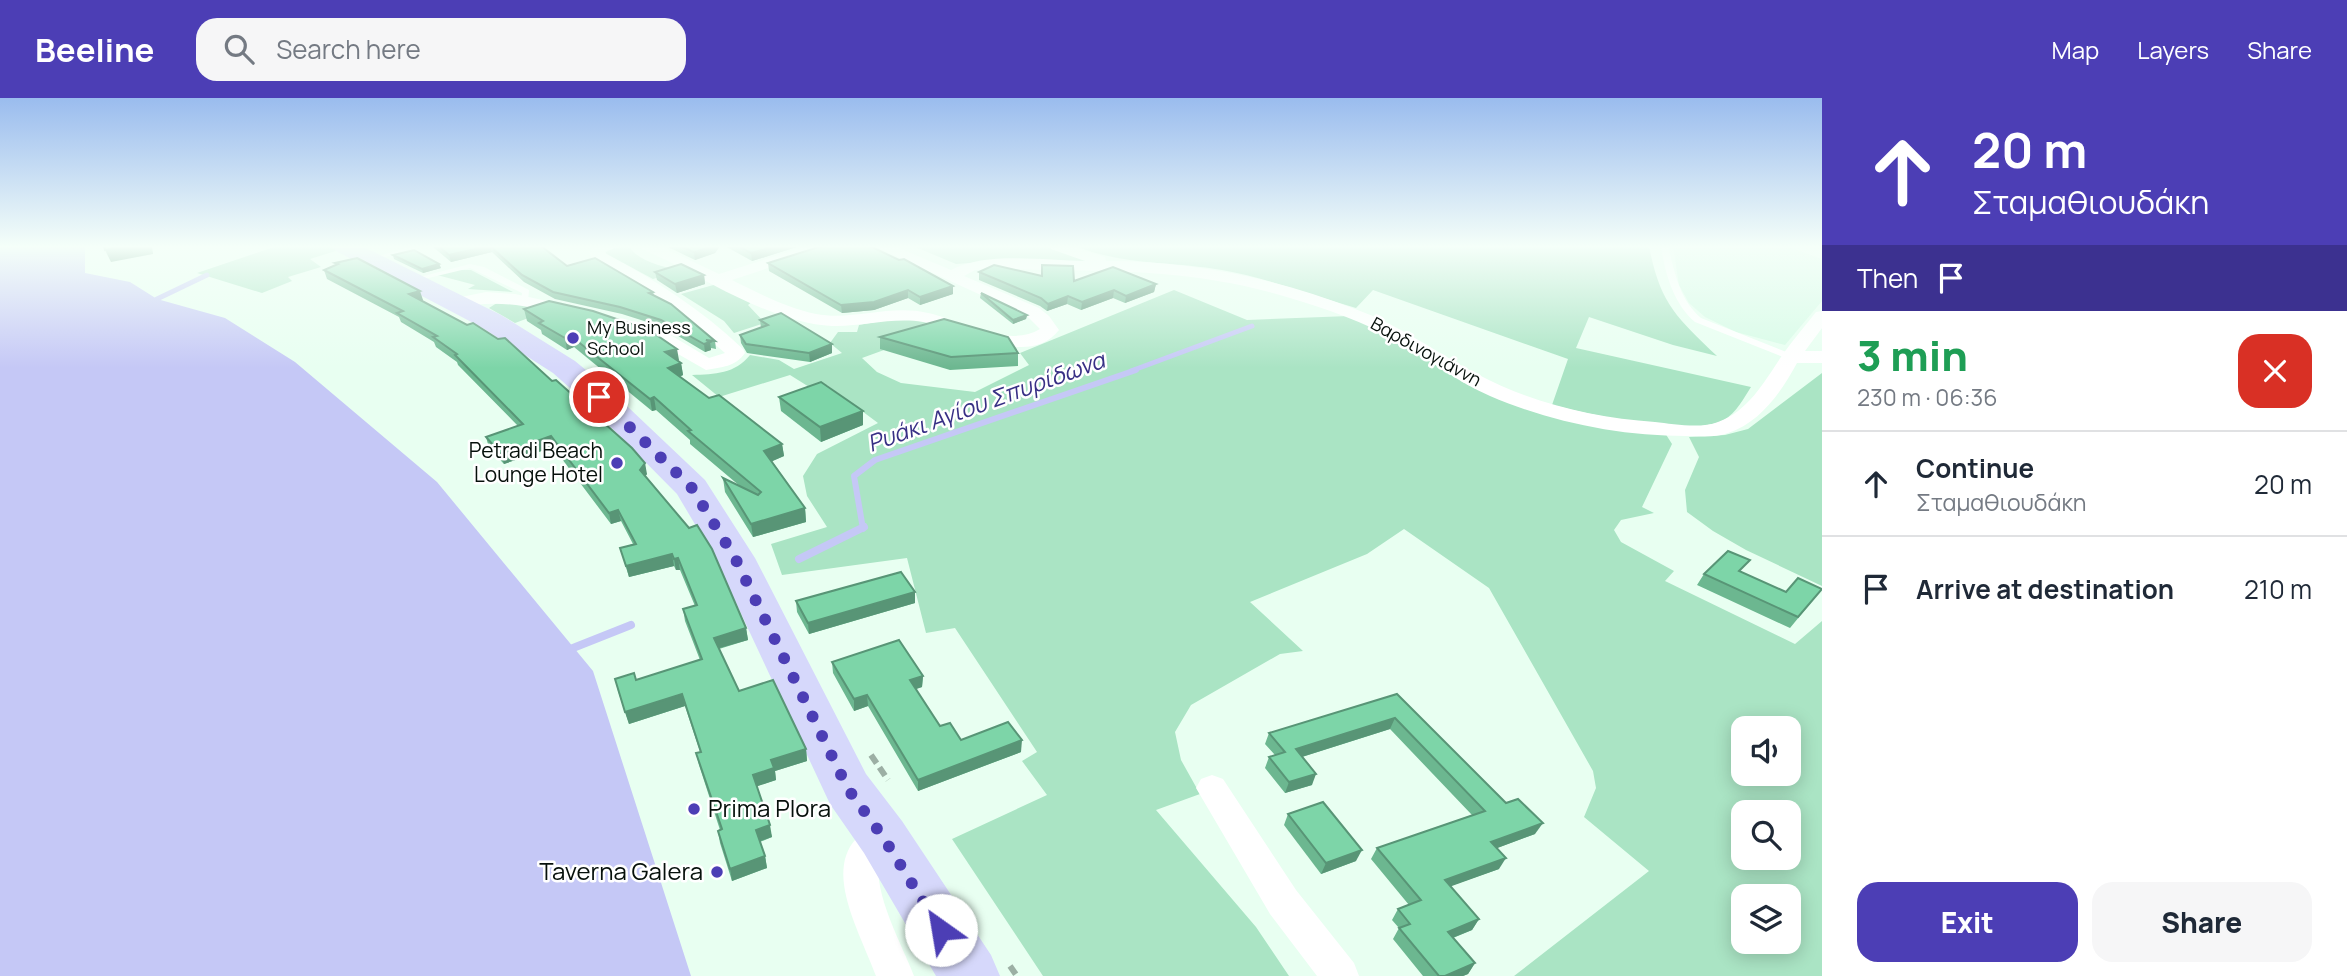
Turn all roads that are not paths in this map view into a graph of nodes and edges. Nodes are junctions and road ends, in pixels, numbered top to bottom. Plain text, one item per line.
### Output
1 (441, 287) edge
2 (516, 287) edge
3 (652, 287) edge
4 (737, 287) edge
5 (970, 287) edge
6 (1264, 287) edge
7 (1676, 287) edge
8 (524, 300) junction
9 (457, 303) junction
10 (1822, 316) edge
11 (1791, 357) junction
12 (1822, 357) edge
13 (1212, 788) dead end
14 (883, 837) junction
15 (990, 970) edge
16 (895, 976) edge
17 (1340, 976) edge

1 - 9 main road
2 - 8 lane
3 - 8 street
4 - 5 street
6 - 11 street, Βαρδινογιάννη
7 - 11 lane
8 - 9 street
9 - 14 main road
10 - 11 street, Βαρδινογιάννη
11 - 12 street
13 - 17 street
14 - 15 main road
14 - 16 street

